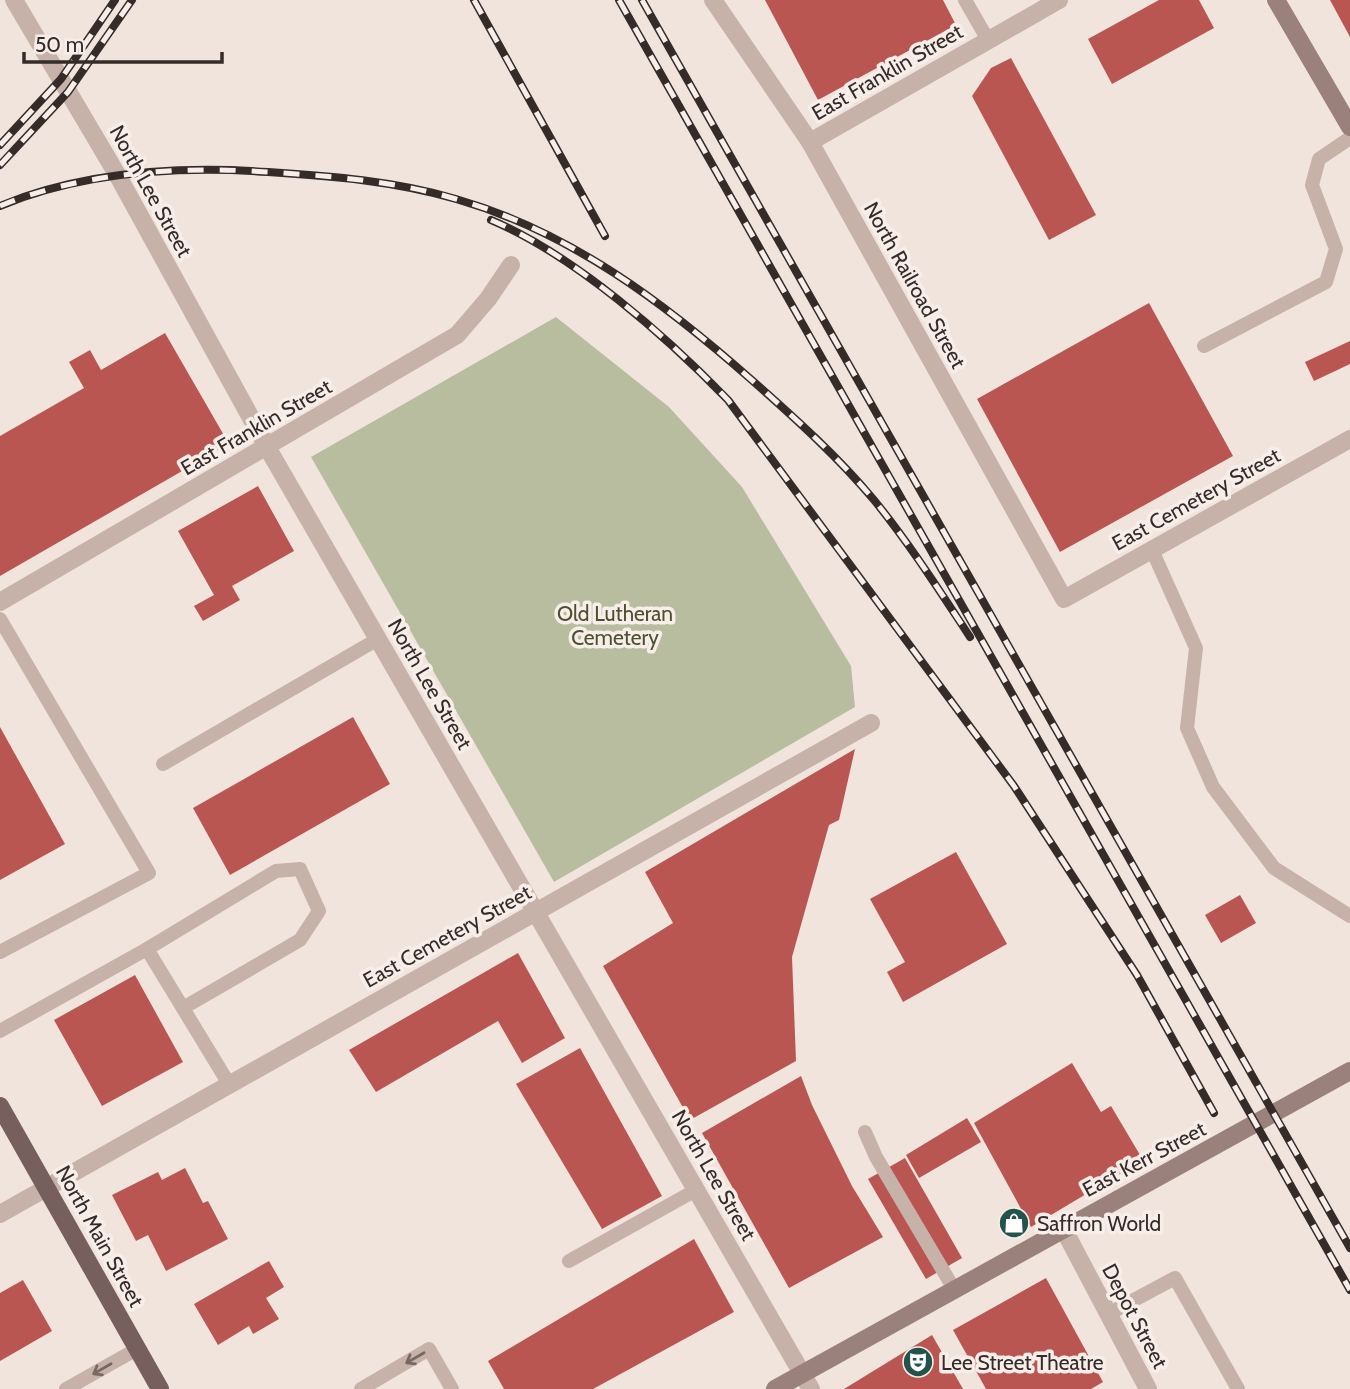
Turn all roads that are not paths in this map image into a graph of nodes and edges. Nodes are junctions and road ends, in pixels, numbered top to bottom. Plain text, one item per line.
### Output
1 (15, 0) edge
2 (713, 0) edge
3 (965, 0) edge
4 (1059, 0) edge
5 (1276, 0) edge
6 (988, 40) junction
7 (1350, 127) edge
8 (1350, 138) edge
9 (810, 142) junction
10 (511, 265) dead end
11 (1204, 346) dead end
12 (1350, 439) edge
13 (267, 447) junction
14 (1152, 550) junction
15 (1064, 599) joint
16 (0, 602) edge
17 (0, 619) edge
18 (378, 639) junction
19 (871, 723) dead end
20 (163, 764) dead end
21 (535, 912) junction
22 (1350, 916) edge
23 (147, 948) junction
24 (0, 952) edge
25 (183, 1008) junction
26 (0, 1031) edge
27 (1350, 1071) edge
28 (229, 1084) junction
29 (0, 1106) edge
30 (865, 1132) dead end
31 (46, 1187) junction
32 (696, 1190) junction
33 (0, 1214) edge
34 (1063, 1228) junction
35 (569, 1261) dead end
36 (954, 1289) junction
37 (1108, 1314) junction
38 (137, 1349) junction
39 (807, 1381) edge
40 (66, 1389) edge
41 (160, 1389) edge
42 (361, 1389) edge
43 (452, 1389) edge
44 (775, 1389) edge
45 (1148, 1389) edge
46 (1238, 1389) edge

1 - 13 street, North Lee Street
2 - 9 street, North Railroad Street
3 - 6 lane
4 - 6 street, East Franklin Street
5 - 7 street
6 - 9 street, East Franklin Street
8 - 11 lane
9 - 15 street, North Railroad Street
10 - 13 street, East Franklin Street
12 - 14 street, East Cemetery Street
13 - 16 street, East Franklin Street
13 - 18 street, North Lee Street
14 - 15 street, East Cemetery Street
14 - 22 lane
17 - 24 lane
18 - 20 lane
18 - 21 street, North Lee Street
19 - 21 street, East Cemetery Street
21 - 28 street, East Cemetery Street
21 - 32 street, North Lee Street
23 - 25 lane
23 - 25 lane
23 - 26 lane
25 - 28 lane
27 - 34 street, East Kerr Street
28 - 31 street, East Cemetery Street
29 - 31 main road, North Main Street
30 - 36 lane
31 - 33 street, East Cemetery Street
31 - 38 main road, North Main Street
32 - 35 lane
32 - 39 street, North Lee Street
34 - 36 street, East Kerr Street
34 - 37 street, Depot Street
36 - 39 street, East Kerr Street
37 - 45 street, Depot Street
37 - 46 lane
38 -> 40 lane
38 - 41 main road, North Main Street
39 - 44 street, East Kerr Street
43 -> 42 lane

